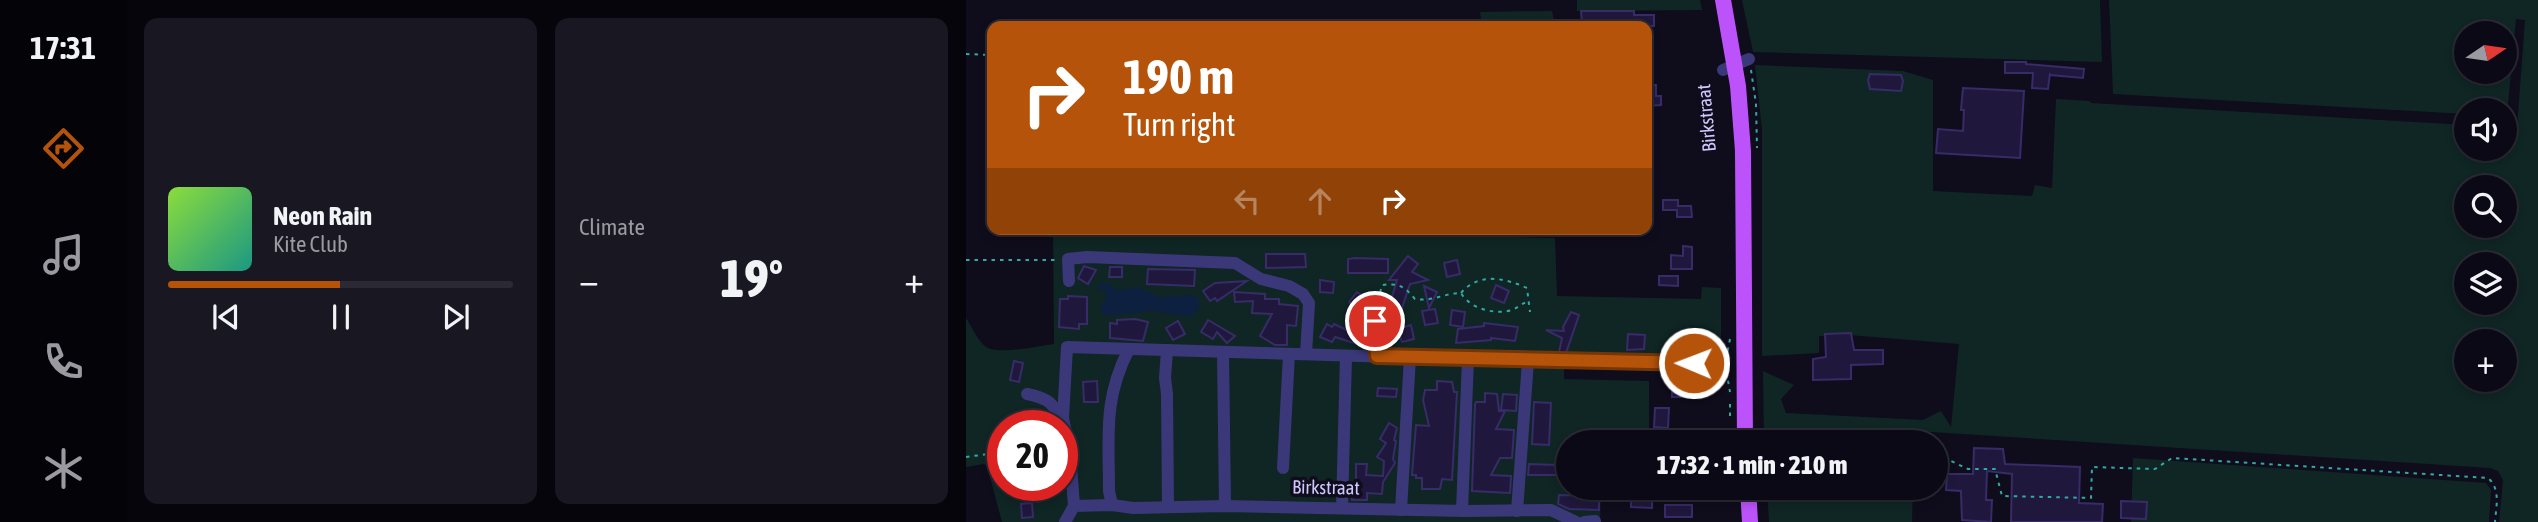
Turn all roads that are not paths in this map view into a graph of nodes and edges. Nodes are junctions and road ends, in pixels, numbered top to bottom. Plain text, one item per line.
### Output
1 (1723, 0) edge
2 (1069, 281) dead end
3 (1375, 321) road end
4 (1129, 349) junction
5 (1167, 350) junction
6 (1223, 352) junction
7 (1289, 354) junction
8 (1306, 354) junction
9 (1346, 356) junction
10 (1377, 356) junction
11 (1410, 358) junction
12 (1468, 359) junction
13 (1528, 361) junction
14 (1694, 363) dead end
15 (1027, 394) dead end
16 (1057, 410) edge
17 (1063, 410) edge
18 (1745, 430) edge
19 (1283, 468) dead end
20 (1749, 500) edge
21 (1074, 501) edge
22 (1112, 505) junction
23 (1074, 506) junction
24 (1168, 506) junction
25 (1225, 506) junction
26 (1342, 508) junction
27 (1401, 510) junction
28 (1462, 511) junction
29 (1517, 511) junction
30 (1595, 521) edge
31 (1065, 522) edge
32 (1576, 522) edge
33 (1584, 522) edge
34 (1750, 522) edge

1 - 18 main road, Birkstraat
2 - 8 lane
3 - 10 lane
4 - 5 lane
4 - 17 lane
4 - 22 lane
5 - 6 lane
5 - 24 lane
6 - 7 lane
6 - 25 lane
7 - 8 lane
7 - 19 lane
8 - 9 lane
9 - 10 lane
9 - 26 lane
10 - 11 lane
11 - 12 lane
11 - 27 lane
12 - 13 lane
12 - 28 lane
13 - 14 lane
13 - 29 lane
15 - 16 lane
20 - 34 main road
21 - 23 lane
22 - 23 lane, Birkstraat
22 - 24 lane, Birkstraat
23 - 31 lane
24 - 25 lane, Birkstraat
25 - 26 lane, Birkstraat
26 - 27 lane, Birkstraat
27 - 28 lane, Birkstraat
28 - 29 lane, Birkstraat
29 - 32 lane, Birkstraat
30 - 33 lane

